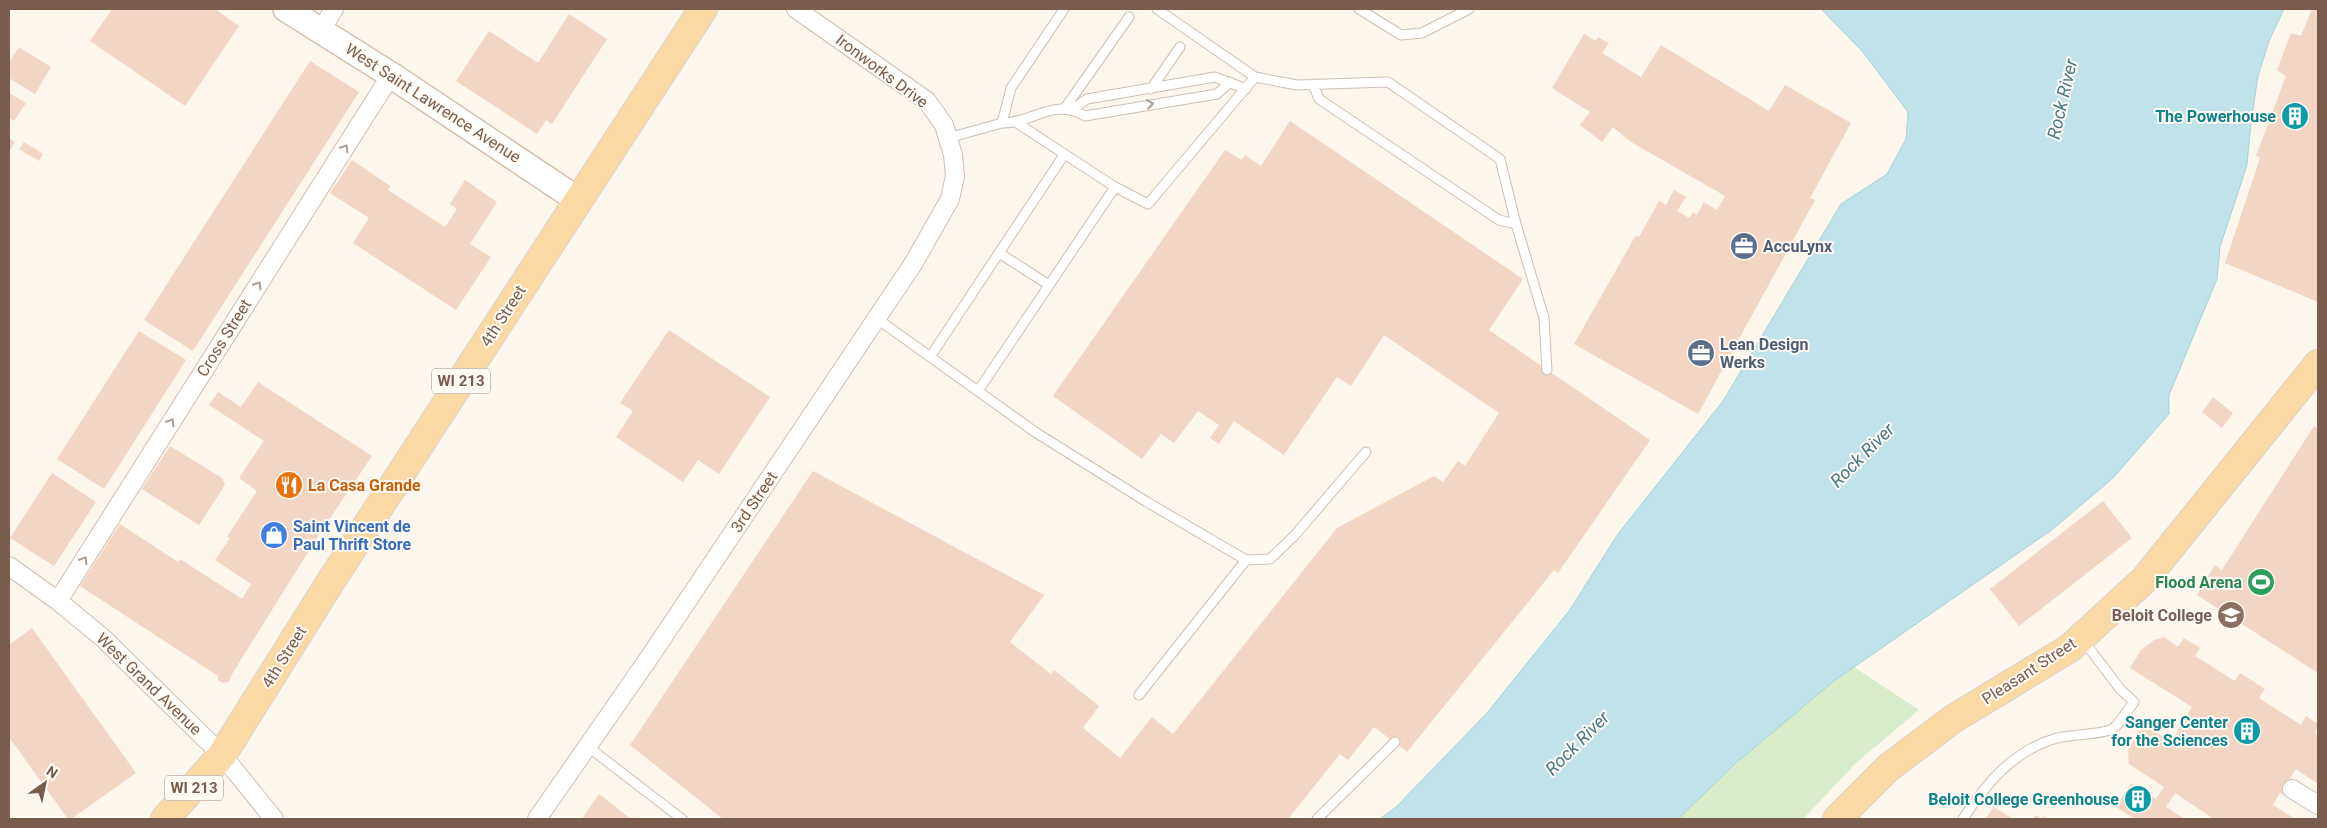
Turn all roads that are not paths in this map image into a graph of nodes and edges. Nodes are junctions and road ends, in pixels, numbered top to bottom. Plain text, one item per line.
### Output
1 (287, 9) edge
2 (334, 9) edge
3 (703, 9) edge
4 (796, 9) edge
5 (1064, 9) edge
6 (1157, 9) edge
7 (1359, 9) edge
8 (1468, 9) edge
9 (1128, 17) dead end
10 (321, 30) junction
11 (1180, 47) dead end
12 (391, 75) junction
13 (1255, 77) junction
14 (1230, 82) junction
15 (1313, 84) junction
16 (1152, 89) junction
17 (1246, 89) junction
18 (1115, 95) junction
19 (1069, 109) junction
20 (1118, 109) junction
21 (1002, 123) junction
22 (1017, 123) junction
23 (948, 138) junction
24 (1064, 155) junction
25 (955, 176) joint
26 (1115, 187) junction
27 (578, 200) junction
28 (1516, 224) junction
29 (999, 253) junction
30 (1049, 285) junction
31 (876, 318) junction
32 (930, 357) junction
33 (2318, 364) edge
34 (1547, 370) dead end
35 (978, 391) junction
36 (1366, 452) dead end
37 (1246, 560) junction
38 (9, 566) edge
39 (58, 601) junction
40 (2081, 638) junction
41 (1139, 695) dead end
42 (1395, 742) dead end
43 (587, 746) junction
44 (222, 756) junction
45 (2292, 789) dead end
46 (2318, 806) edge
47 (165, 819) edge
48 (274, 819) edge
49 (537, 819) edge
50 (682, 819) edge
51 (1317, 819) edge
52 (1837, 819) edge
53 (1963, 819) edge

1 - 10 street, West Saint Lawrence Avenue
2 - 10 street
3 - 27 main road, 4th Street / WI 213
4 - 23 street, Ironworks Drive
5 - 21 lane
6 - 13 lane
7 - 8 lane
9 - 19 lane
10 - 12 street, West Saint Lawrence Avenue
11 - 16 lane
12 - 27 street, West Saint Lawrence Avenue
39 -> 12 street, Cross Street
13 - 15 lane
13 - 17 lane
14 - 16 lane
14 - 17 lane
20 -> 14 lane
15 - 28 lane
15 - 28 lane
16 - 18 lane
17 - 26 lane
18 - 19 lane
18 - 20 lane
19 - 20 lane
19 - 22 lane
21 - 22 lane
21 - 23 lane
22 - 24 lane
23 - 25 street, Ironworks Drive
24 - 26 lane
24 - 29 lane
25 - 31 street, 3rd Street
26 - 30 lane
27 - 44 main road, 4th Street / WI 213
28 - 34 lane
29 - 30 lane
29 - 32 lane
30 - 35 lane
31 - 32 lane
31 - 43 street, 3rd Street
32 - 35 lane
33 - 40 main road, Pleasant Street
35 - 37 lane
36 - 37 lane
37 - 41 lane
38 - 39 street, West Grand Avenue
39 - 44 street, West Grand Avenue
40 - 52 main road, Pleasant Street
40 - 53 lane
42 - 51 lane
43 - 49 street, 3rd Street
43 - 50 lane
44 - 47 main road, 4th Street / WI 213
44 - 48 street, West Grand Avenue
45 - 46 street

